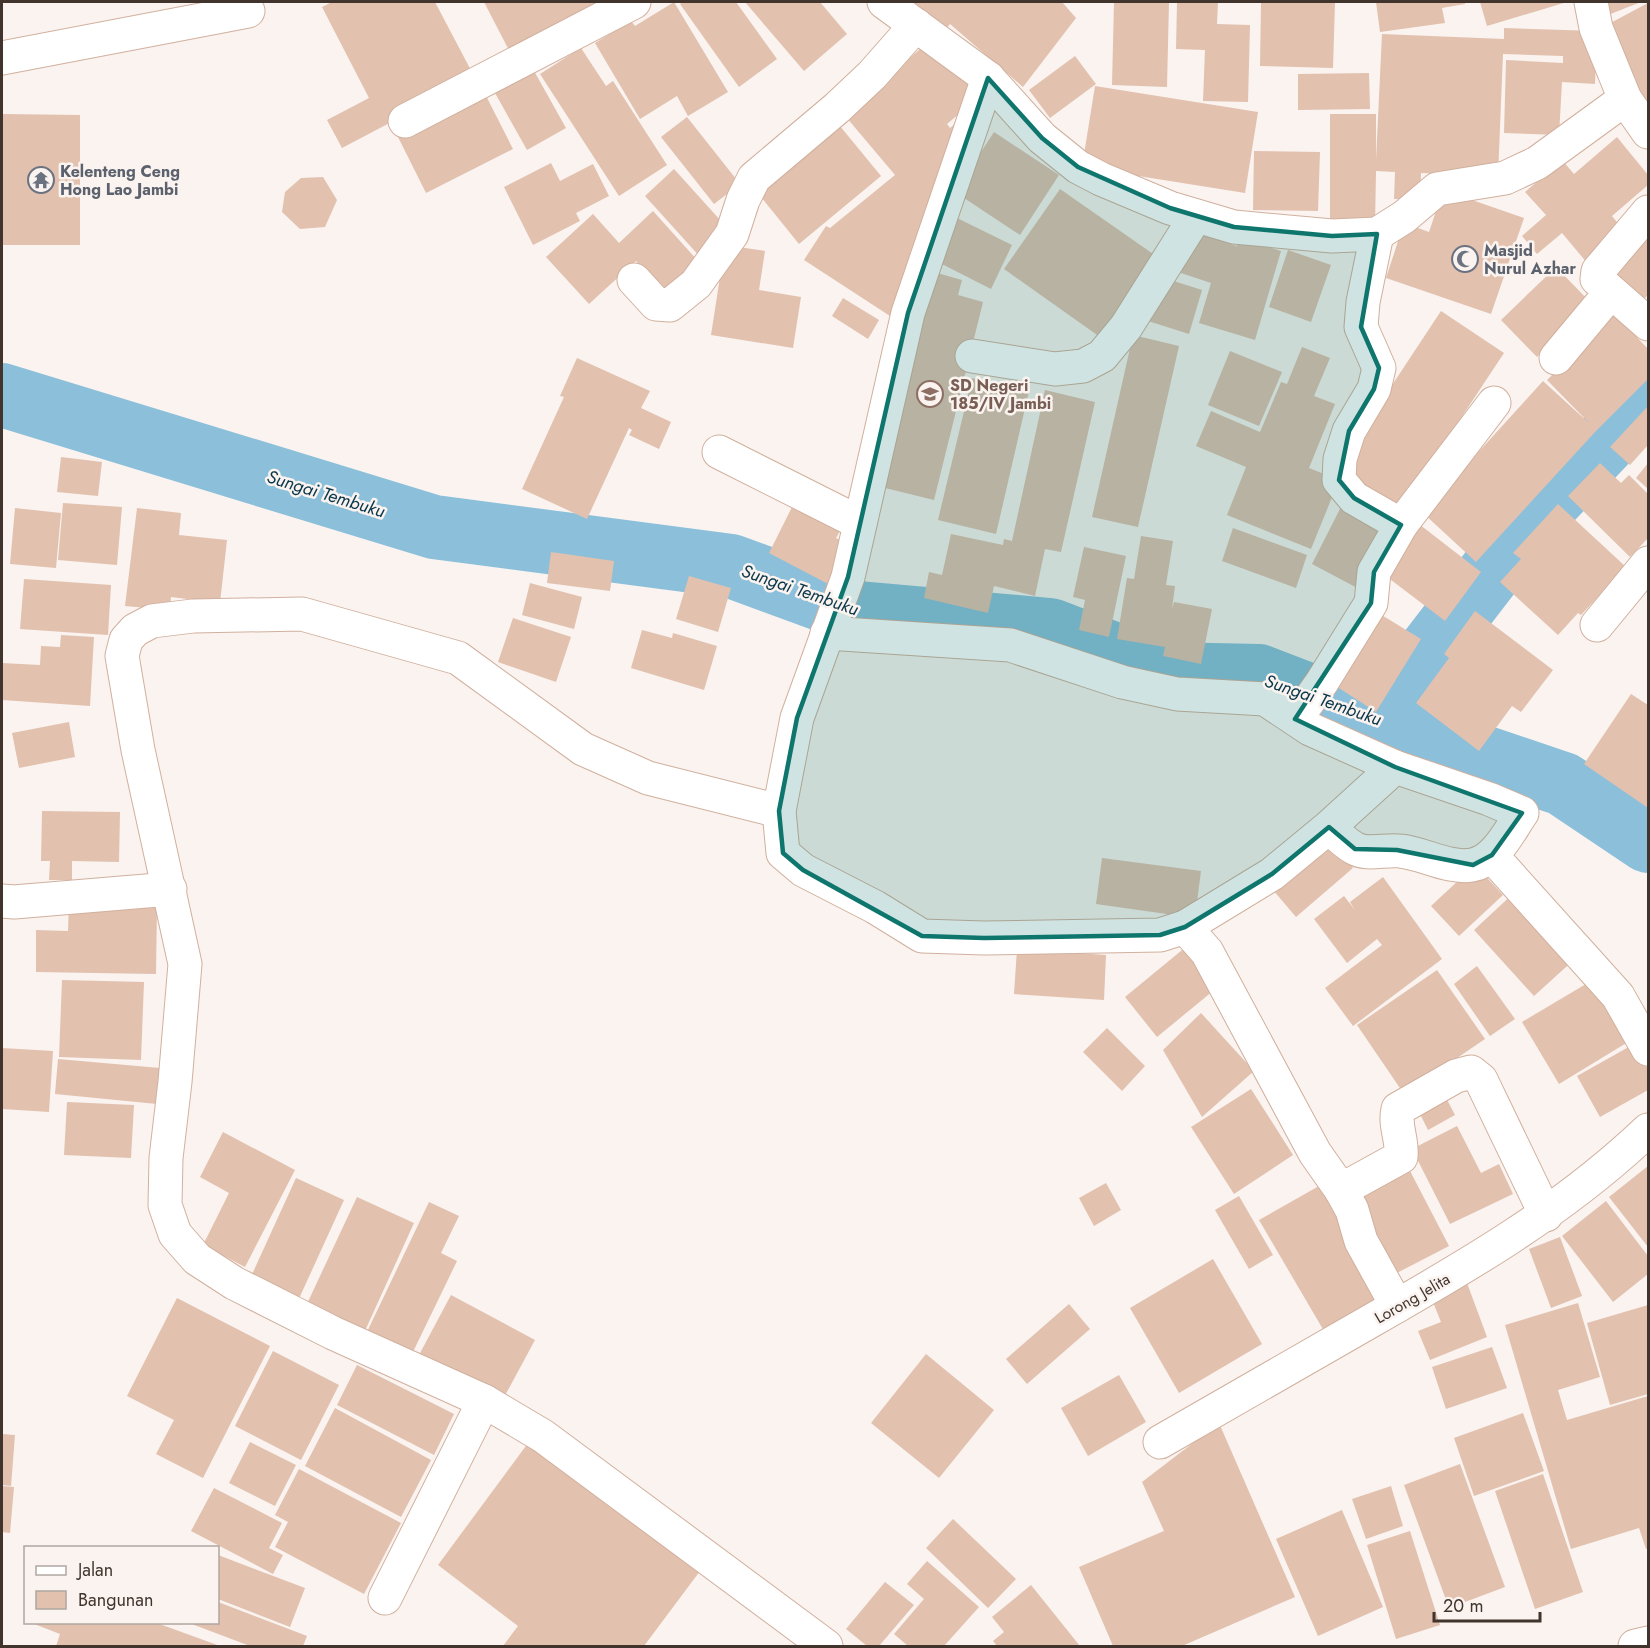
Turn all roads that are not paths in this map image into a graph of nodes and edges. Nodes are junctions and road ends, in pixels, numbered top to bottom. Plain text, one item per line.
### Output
1 (634, 2) edge
2 (884, 2) edge
3 (1591, 2) edge
4 (248, 11) dead end
5 (916, 25) junction
6 (2, 58) edge
7 (988, 78) junction
8 (1625, 99) junction
9 (405, 121) dead end
10 (1648, 132) edge
11 (1648, 213) edge
12 (1196, 216) junction
13 (1377, 234) junction
14 (634, 280) dead end
15 (1611, 291) junction
16 (1648, 324) edge
17 (972, 356) dead end
18 (1556, 358) dead end
19 (1494, 403) dead end
20 (719, 452) dead end
21 (860, 523) junction
22 (1401, 525) junction
23 (1648, 563) edge
24 (831, 624) junction
25 (1597, 625) dead end
26 (1298, 713) junction
27 (1395, 767) junction
28 (779, 811) junction
29 (1329, 827) junction
30 (1492, 856) junction
31 (170, 889) junction
32 (2, 902) edge
33 (1185, 927) junction
34 (1648, 1049) edge
35 (1648, 1130) edge
36 (1341, 1190) junction
37 (1545, 1215) junction
38 (1397, 1306) junction
39 (484, 1401) junction
40 (1160, 1442) dead end
41 (385, 1598) dead end
42 (1648, 1643) edge
43 (826, 1647) edge
44 (1635, 1647) edge

1 - 9 main road
2 - 5 main road
3 - 8 main road
4 - 6 main road
5 - 7 main road
5 - 14 main road
7 - 12 main road
7 - 21 main road
8 - 10 main road
8 - 13 main road
11 - 15 main road
12 - 13 main road
12 - 17 main road
13 - 22 main road
15 - 16 main road
15 - 18 main road
19 - 22 main road
20 - 21 main road
21 - 24 main road
22 - 26 main road
23 - 25 main road
24 - 26 main road
24 - 28 main road
26 - 27 main road
27 - 29 main road
27 - 30 main road
28 - 31 main road
28 - 33 main road
29 - 30 main road
29 - 33 main road
30 - 34 main road
31 - 32 main road
31 - 39 main road
33 - 36 main road
35 - 37 main road, Lorong Jelita
36 - 37 main road
36 - 38 main road
37 - 38 main road, Lorong Jelita
38 - 40 main road, Lorong Jelita
39 - 41 main road
39 - 43 main road
42 - 44 main road

